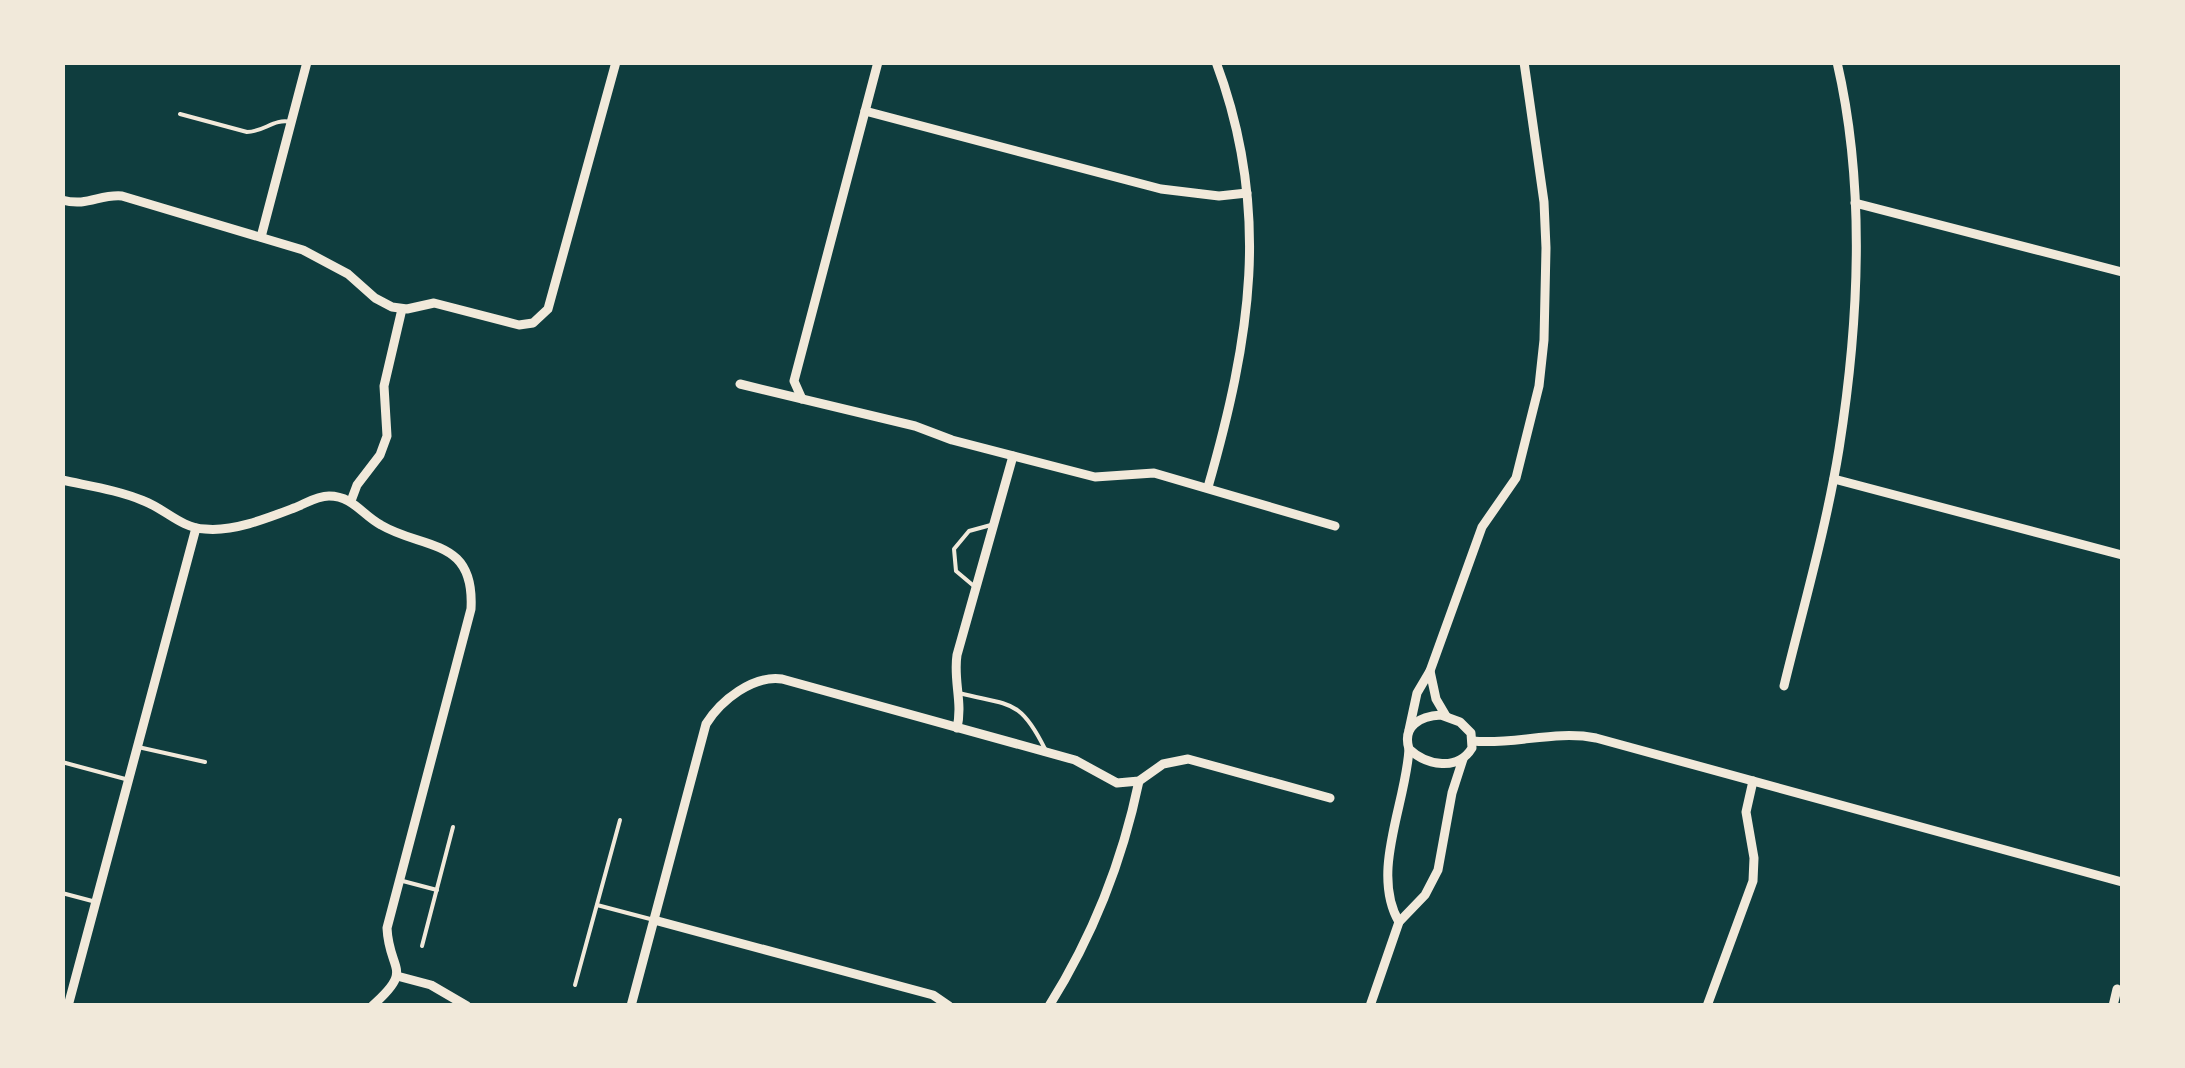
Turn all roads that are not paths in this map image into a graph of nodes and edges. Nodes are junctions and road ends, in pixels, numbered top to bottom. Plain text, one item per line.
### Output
1 (307, 62) edge
2 (616, 62) edge
3 (878, 62) edge
4 (1216, 62) edge
5 (1524, 62) edge
6 (1838, 62) edge
7 (866, 111) junction
8 (180, 114) dead end
9 (291, 122) junction
10 (1247, 193) junction
11 (62, 200) edge
12 (1856, 203) junction
13 (261, 237) junction
14 (2122, 272) edge
15 (402, 309) junction
16 (740, 384) dead end
17 (802, 399) junction
18 (1013, 456) junction
19 (1834, 478) junction
20 (62, 480) edge
21 (1208, 488) junction
22 (351, 502) junction
23 (992, 525) junction
24 (1335, 526) dead end
25 (196, 528) junction
26 (2122, 556) edge
27 (975, 587) junction
28 (1430, 670) junction
29 (1784, 686) dead end
30 (959, 693) junction
31 (1446, 716) junction
32 (957, 728) junction
33 (1408, 730) junction
34 (1472, 741) junction
35 (138, 746) junction
36 (1410, 749) junction
37 (1046, 752) junction
38 (1463, 760) junction
39 (62, 762) edge
40 (205, 762) dead end
41 (129, 780) junction
42 (1138, 781) junction
43 (1753, 781) junction
44 (1330, 798) dead end
45 (620, 820) dead end
46 (454, 827) dead end
47 (399, 880) junction
48 (2122, 882) edge
49 (437, 890) junction
50 (62, 892) edge
51 (96, 902) junction
52 (597, 905) junction
53 (654, 920) junction
54 (1398, 922) junction
55 (422, 946) dead end
56 (397, 976) junction
57 (575, 986) dead end
58 (2117, 990) dead end
59 (67, 992) edge
60 (68, 1006) edge
61 (372, 1006) edge
62 (467, 1006) edge
63 (631, 1006) edge
64 (949, 1006) edge
65 (1048, 1006) edge
66 (1370, 1006) edge
67 (1707, 1006) edge
68 (2113, 1006) edge

1 - 9 street
2 - 15 street
3 - 7 street
4 - 10 street
5 - 28 street
6 - 12 street
7 - 10 street
7 - 17 street
8 - 9 lane
9 - 13 street
10 - 21 street
11 - 13 street
12 - 14 street
12 - 19 street
13 - 15 street
15 - 22 street
16 - 17 street
17 - 18 street
18 - 21 street
18 - 23 street
19 - 26 street
19 - 29 street
20 - 25 street
21 - 24 street
22 - 25 street
22 - 47 street
23 - 27 street
23 - 27 lane
25 - 35 street
27 - 30 street
28 - 31 street
28 - 33 street
30 - 32 street
30 - 37 lane
31 - 33 street
31 - 34 street
32 - 37 street
32 - 53 street
33 - 36 street
34 - 38 street
34 - 43 street
35 - 40 lane
35 - 41 street
36 - 38 street
36 - 54 street
37 - 42 street
38 - 54 street
39 - 41 lane
41 - 51 street
42 - 44 street
42 - 65 street
43 - 48 street
43 - 67 street
45 - 52 lane
46 - 49 lane
47 - 49 lane
47 - 56 street
49 - 55 lane
50 - 51 lane
51 - 59 street
52 - 53 lane
52 - 57 lane
53 - 63 street
53 - 64 street
54 - 66 street
56 - 61 street
56 - 62 street
58 - 68 street
59 - 60 street

